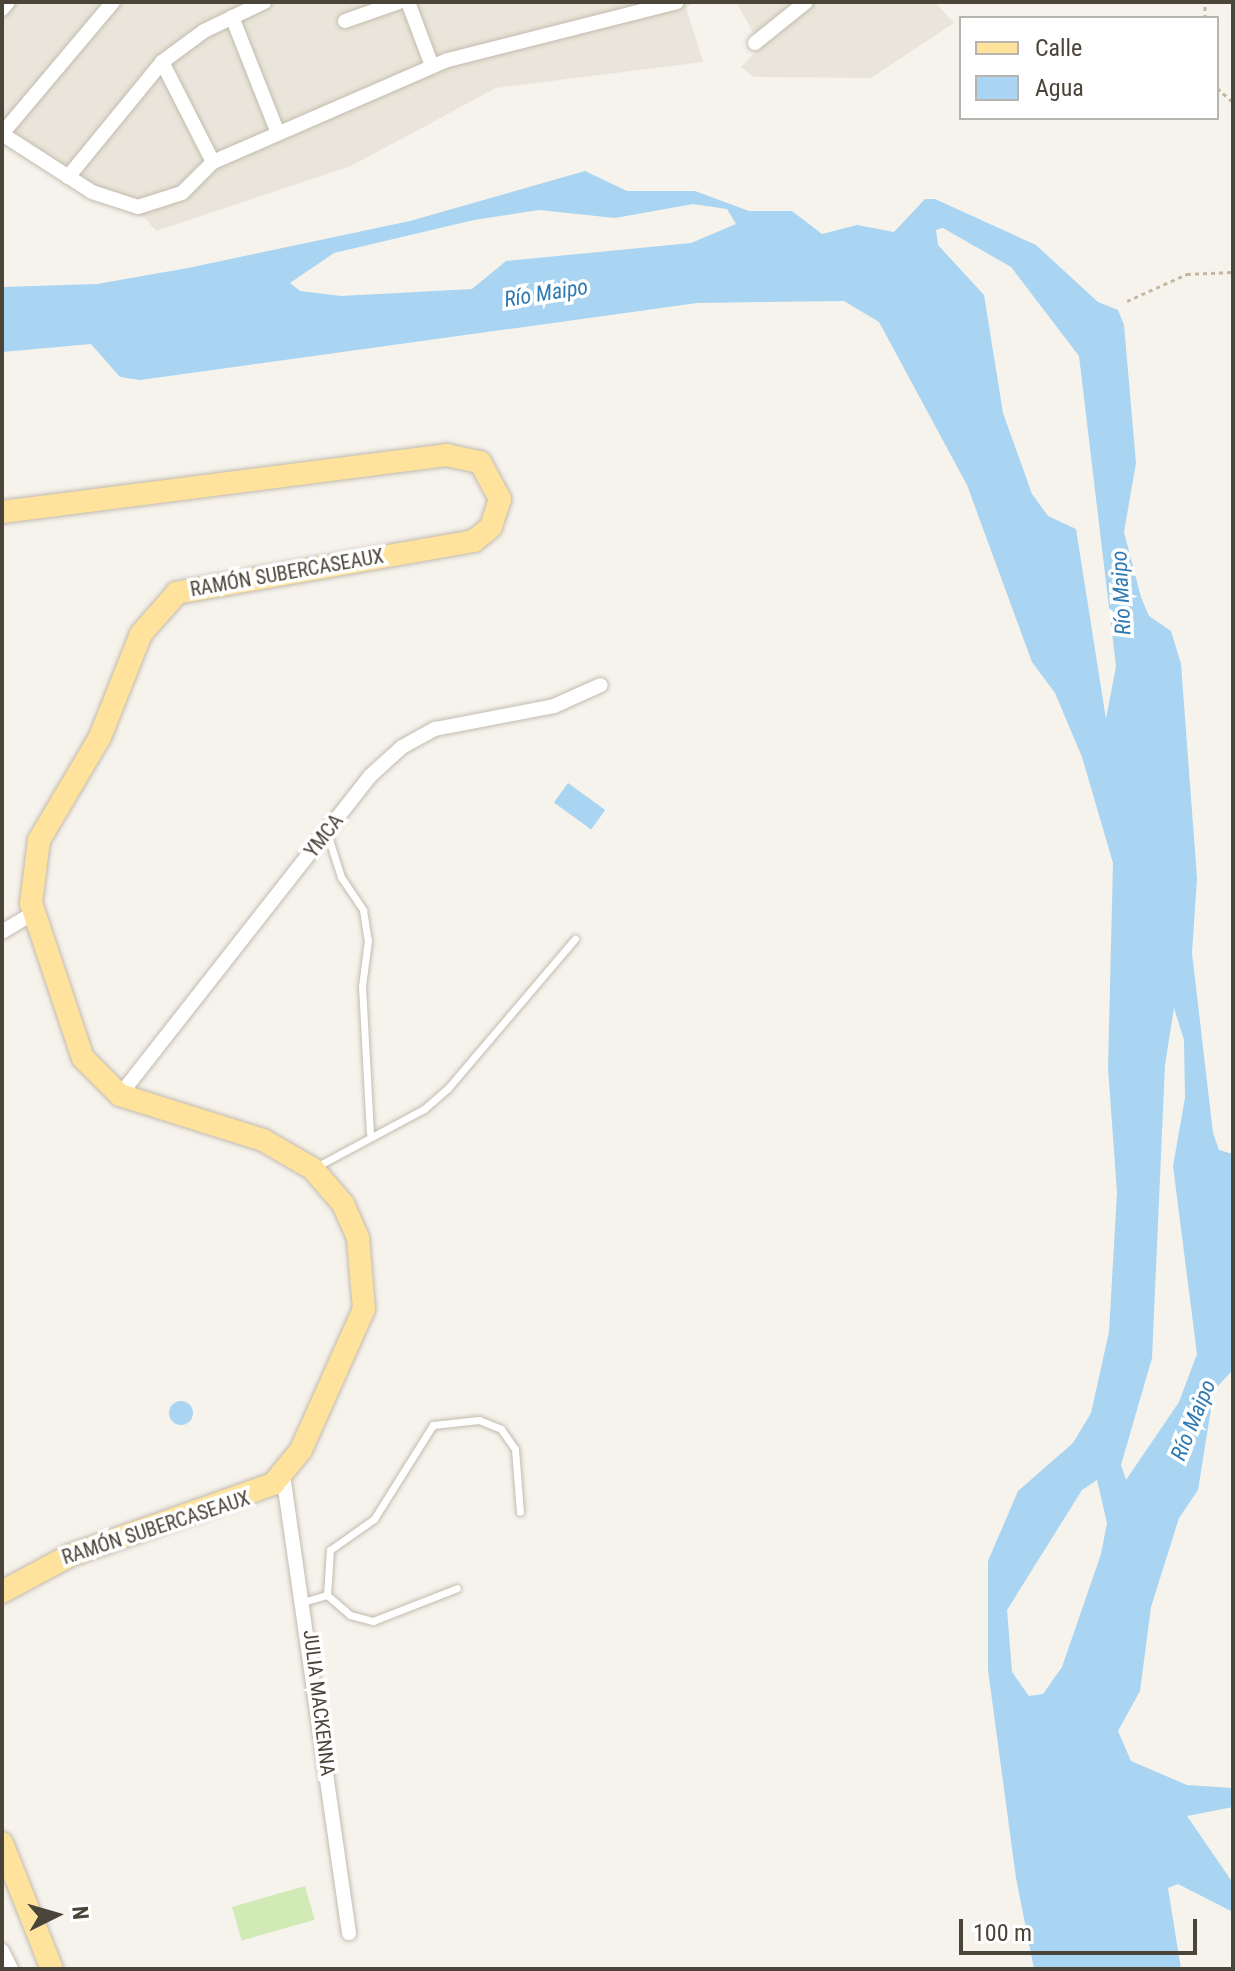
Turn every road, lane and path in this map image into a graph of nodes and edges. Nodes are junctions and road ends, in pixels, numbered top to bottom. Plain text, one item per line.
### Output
1 (8, 2) edge
2 (113, 2) edge
3 (264, 2) edge
4 (399, 2) edge
5 (408, 2) edge
6 (806, 2) edge
7 (670, 3) edge
8 (2, 9) edge
9 (232, 17) junction
10 (345, 21) dead end
11 (755, 43) dead end
12 (162, 62) junction
13 (432, 66) junction
14 (278, 133) junction
15 (213, 162) junction
16 (68, 177) junction
17 (1233, 272) edge
18 (1127, 301) dead end
19 (2, 512) edge
20 (601, 685) dead end
21 (327, 831) junction
22 (34, 913) junction
23 (2, 932) edge
24 (575, 939) dead end
25 (120, 1095) junction
26 (370, 1133) junction
27 (313, 1169) junction
28 (283, 1475) junction
29 (520, 1512) dead end
30 (457, 1588) dead end
31 (2, 1592) edge
32 (327, 1595) junction
33 (306, 1601) junction
34 (2, 1843) edge
35 (349, 1933) dead end
36 (2, 1951) edge
37 (11, 1969) edge
38 (52, 1969) edge

1 - 8 street
2 - 16 street
3 - 9 street
4 - 10 street
5 - 13 street
6 - 11 street
7 - 13 street
9 - 12 street
9 - 14 street
12 - 15 street
12 - 16 street
13 - 14 street
14 - 15 street
15 - 16 street
17 - 18 path
19 - 22 main road, RAMÓN SUBERCASEAUX
20 - 21 street, YMCA
21 - 25 street, YMCA
21 - 26 lane
22 - 23 street
22 - 25 main road, RAMÓN SUBERCASEAUX
24 - 26 lane
25 - 27 main road, RAMÓN SUBERCASEAUX
26 - 27 lane
27 - 28 main road, RAMÓN SUBERCASEAUX
28 - 31 main road, RAMÓN SUBERCASEAUX
28 - 33 street, JULIA MACKENNA
29 - 32 lane
30 - 32 lane
32 - 33 lane
33 - 35 street, JULIA MACKENNA
34 - 38 main road
36 - 37 street

